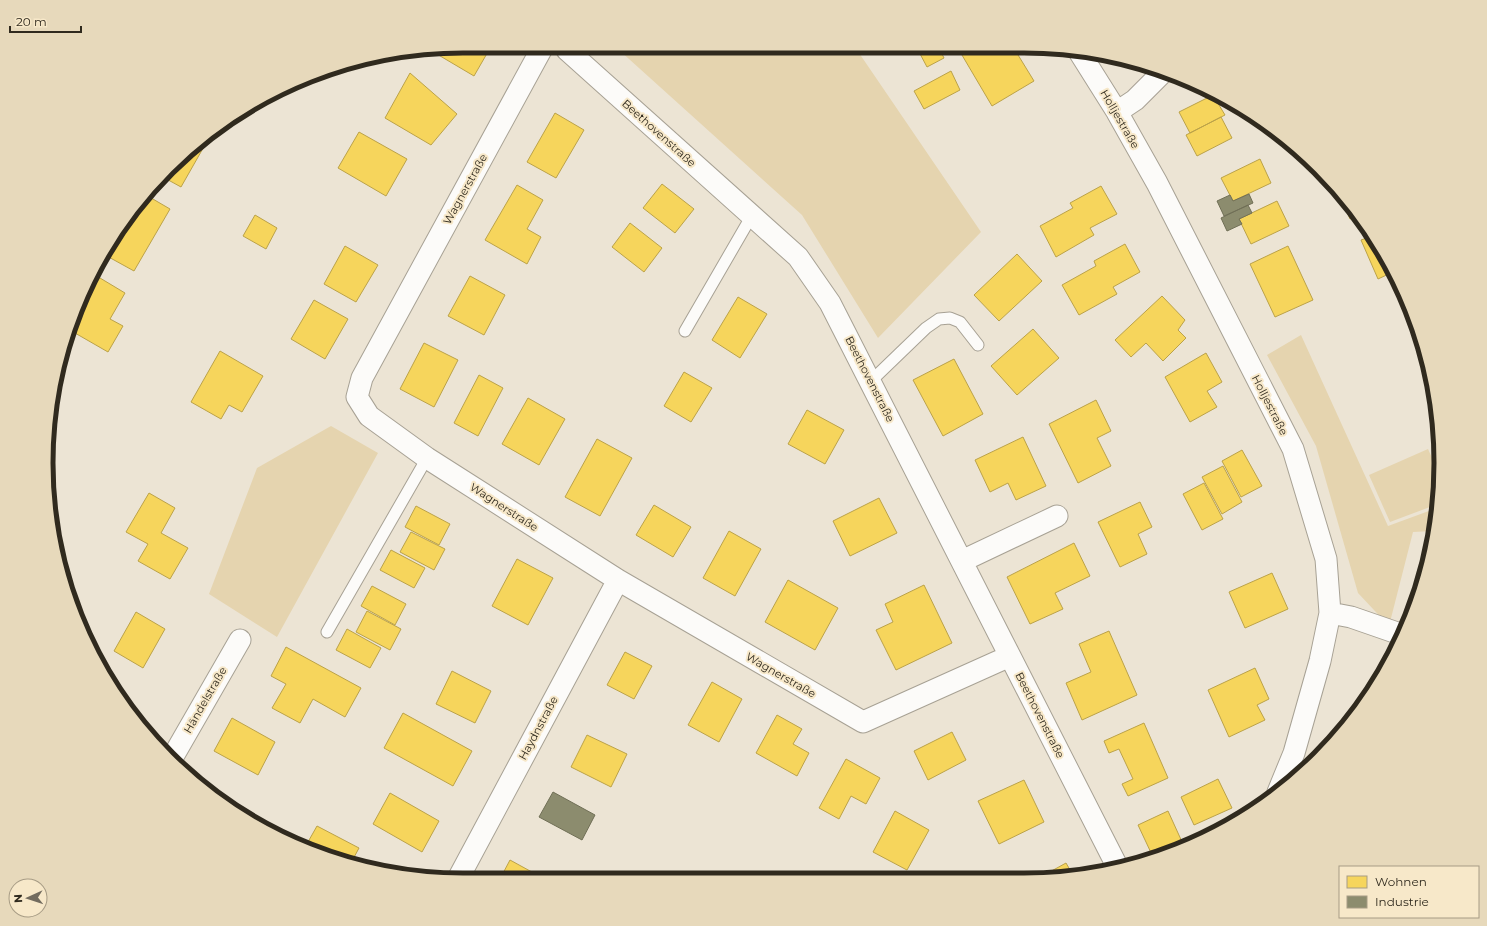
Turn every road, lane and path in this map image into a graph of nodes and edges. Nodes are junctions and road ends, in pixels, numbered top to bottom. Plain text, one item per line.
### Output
1 (539, 53) edge
2 (570, 53) edge
3 (1083, 58) edge
4 (1159, 76) edge
5 (1117, 112) junction
6 (751, 216) junction
7 (685, 331) dead end
8 (978, 345) dead end
9 (871, 381) junction
10 (427, 458) junction
11 (1057, 516) dead end
12 (962, 561) junction
13 (618, 580) junction
14 (1330, 613) junction
15 (327, 632) dead end
16 (1397, 633) edge
17 (240, 640) dead end
18 (1010, 656) junction
19 (174, 754) edge
20 (1283, 781) edge
21 (1115, 862) edge
22 (461, 873) edge

1 - 10 street, Wagnerstraße
2 - 6 street, Beethovenstraße
3 - 5 street, Holljestraße
4 - 5 street
5 - 14 street, Holljestraße
6 - 7 lane
6 - 9 street, Beethovenstraße
8 - 9 lane
9 - 12 street, Beethovenstraße
10 - 13 street, Wagnerstraße
10 - 15 lane
11 - 12 street
12 - 18 street, Beethovenstraße
13 - 18 street, Wagnerstraße
13 - 22 street, Haydnstraße
14 - 16 street
14 - 20 street, Holljestraße
17 - 19 street, Händelstraße
18 - 21 street, Beethovenstraße

